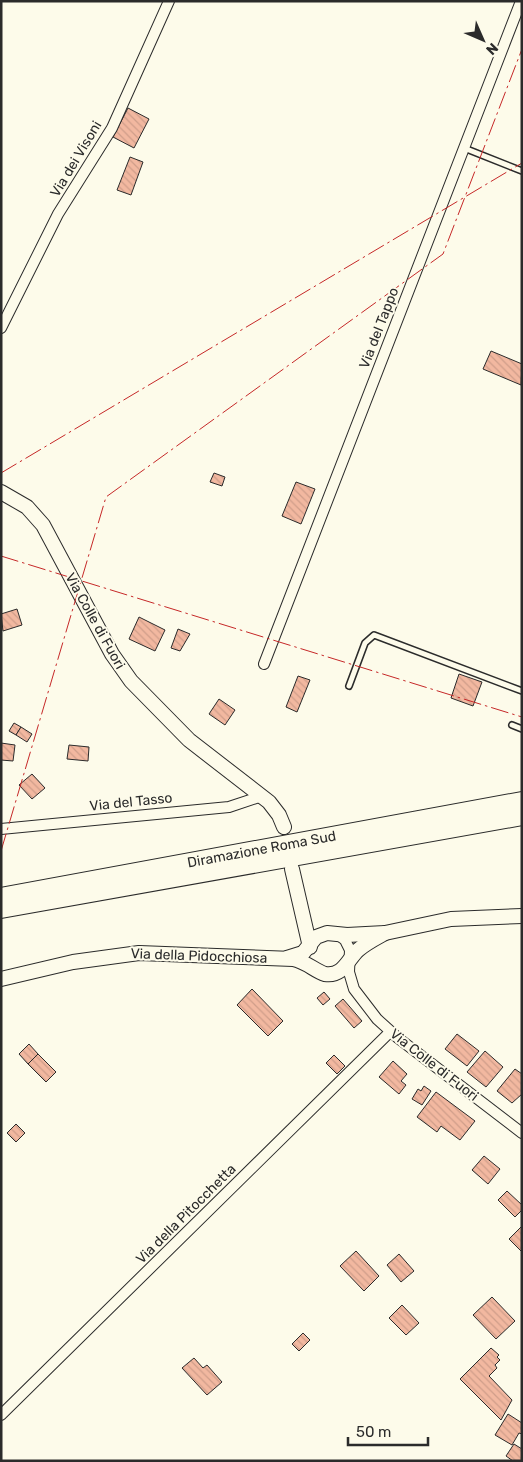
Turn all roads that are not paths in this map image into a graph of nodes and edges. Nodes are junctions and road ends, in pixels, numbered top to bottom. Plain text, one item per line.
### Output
1 (169, 1) edge
2 (521, 1) edge
3 (464, 148) junction
4 (522, 171) edge
5 (1, 328) edge
6 (1, 492) edge
7 (264, 664) dead end
8 (349, 686) dead end
9 (522, 691) edge
10 (512, 725) dead end
11 (522, 729) edge
12 (262, 796) junction
13 (522, 801) edge
14 (522, 816) edge
15 (284, 827) dead end
16 (1, 829) edge
17 (292, 869) dead end
18 (1, 897) edge
19 (1, 909) edge
20 (302, 913) junction
21 (522, 916) edge
22 (331, 933) junction
23 (385, 933) junction
24 (310, 947) junction
25 (279, 959) junction
26 (349, 961) junction
27 (313, 966) junction
28 (333, 974) junction
29 (1, 979) edge
30 (354, 989) junction
31 (390, 1032) junction
32 (522, 1133) edge
33 (1, 1415) edge

1 - 5 street, Via dei Visoni
2 - 3 street, Via del Tappo
3 - 4 lane
3 - 7 street, Via del Tappo
6 - 12 street, Via Colle di Fuori
8 - 9 lane
10 - 11 lane
12 - 15 street, Via Colle di Fuori
12 - 16 street, Via del Tasso
13 - 18 highway, Diramazione Roma Sud
14 - 19 highway, Diramazione Roma Sud
17 - 20 street
20 - 22 street
20 - 24 street
21 - 23 street
22 - 23 street
22 - 24 street
22 - 26 street
23 - 26 street
24 - 25 street, Via della Pidocchiosa
24 - 27 street
25 - 27 street, Via della Pidocchiosa
25 - 29 street, Via della Pidocchiosa
26 - 28 street
26 - 30 street, Via Colle di Fuori
27 - 28 street
28 - 30 street, Via Colle di Fuori
30 - 31 street, Via Colle di Fuori
31 - 32 street, Via Colle di Fuori
31 - 33 street, Via della Pitocchetta

